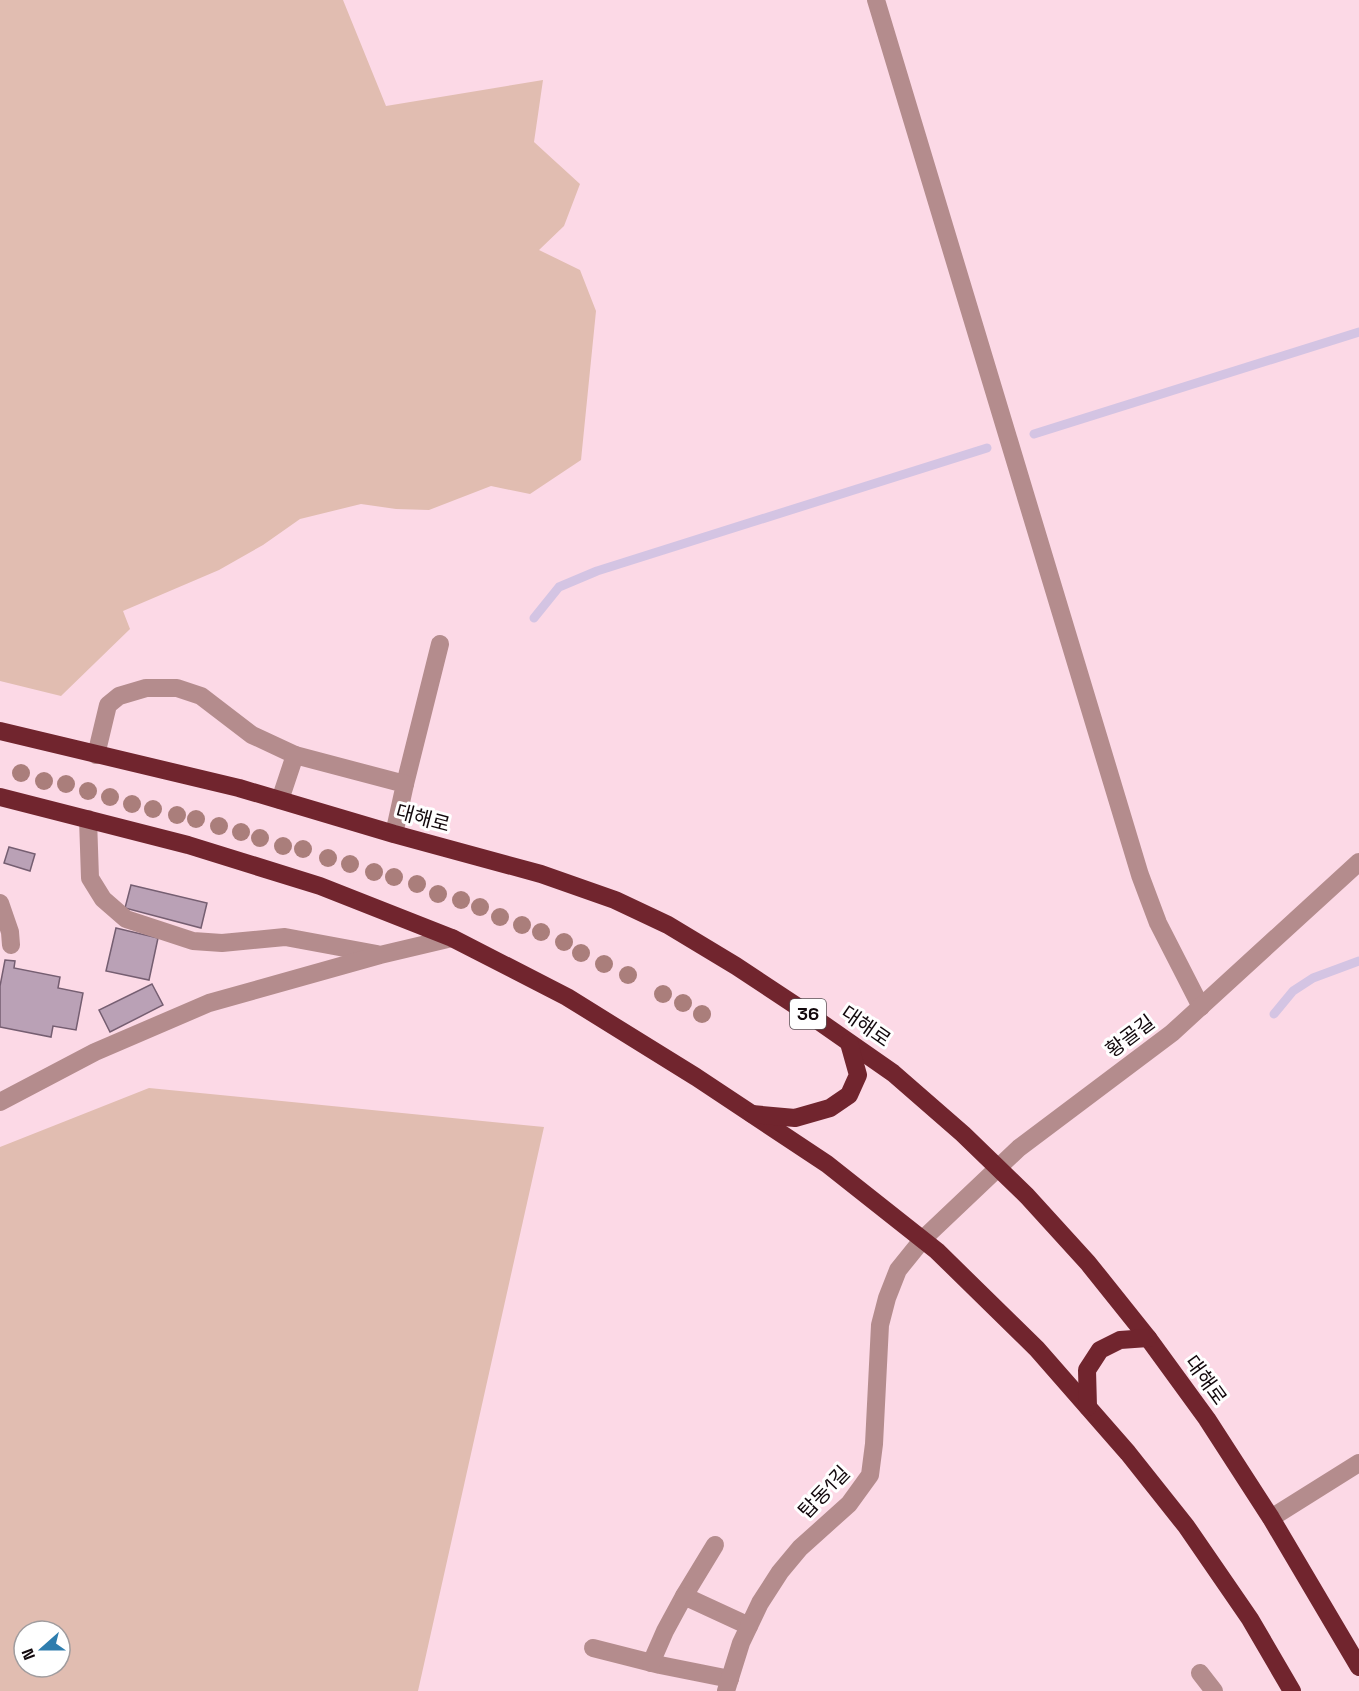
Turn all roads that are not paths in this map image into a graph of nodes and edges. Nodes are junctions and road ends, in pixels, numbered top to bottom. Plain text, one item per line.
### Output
1 (876, 0) edge
2 (440, 644) dead end
3 (0, 731) edge
4 (96, 755) junction
5 (296, 755) junction
6 (405, 784) junction
7 (0, 797) edge
8 (280, 800) junction
9 (88, 819) junction
10 (394, 834) junction
11 (1359, 862) edge
12 (0, 903) edge
13 (452, 938) junction
14 (11, 945) dead end
15 (380, 955) junction
16 (1201, 1007) junction
17 (849, 1043) junction
18 (0, 1102) edge
19 (751, 1114) junction
20 (998, 1167) junction
21 (923, 1239) junction
22 (1148, 1338) junction
23 (1088, 1407) junction
24 (1359, 1462) edge
25 (1270, 1518) junction
26 (715, 1545) dead end
27 (684, 1596) junction
28 (1319, 1600) junction
29 (749, 1626) junction
30 (593, 1648) dead end
31 (1359, 1653) edge
32 (651, 1663) junction
33 (1359, 1667) edge
34 (1200, 1673) dead end
35 (728, 1685) edge
36 (1214, 1691) edge
37 (1292, 1691) edge

1 - 16 street
2 - 6 street
3 - 4 highway, 대해로 / 36
4 - 5 street
4 - 8 highway, 대해로 / 36
5 - 6 street
5 - 8 street
6 - 10 street
7 - 9 highway
8 - 10 highway, 대해로 / 36
9 - 13 highway
9 - 15 street
10 - 17 highway, 대해로 / 36
11 - 16 street, 황골길
12 - 14 street
13 - 15 street
13 - 19 highway
15 - 18 street
16 - 20 street, 황골길
17 - 19 highway
17 - 20 highway, 대해로 / 36
19 - 21 highway
20 - 21 street, 황골길
20 - 22 highway, 대해로 / 36
21 - 23 highway
21 - 29 street, 탑동1길
22 - 23 highway
22 - 25 highway, 대해로 / 36
23 - 37 highway
24 - 25 street
25 - 28 highway, 대해로 / 36
26 - 27 street
27 - 29 street
27 - 32 street
28 - 31 highway
28 - 33 highway, 대해로 / 36
29 - 35 street, 탑동1길
30 - 32 street
32 - 35 street
34 - 36 street

